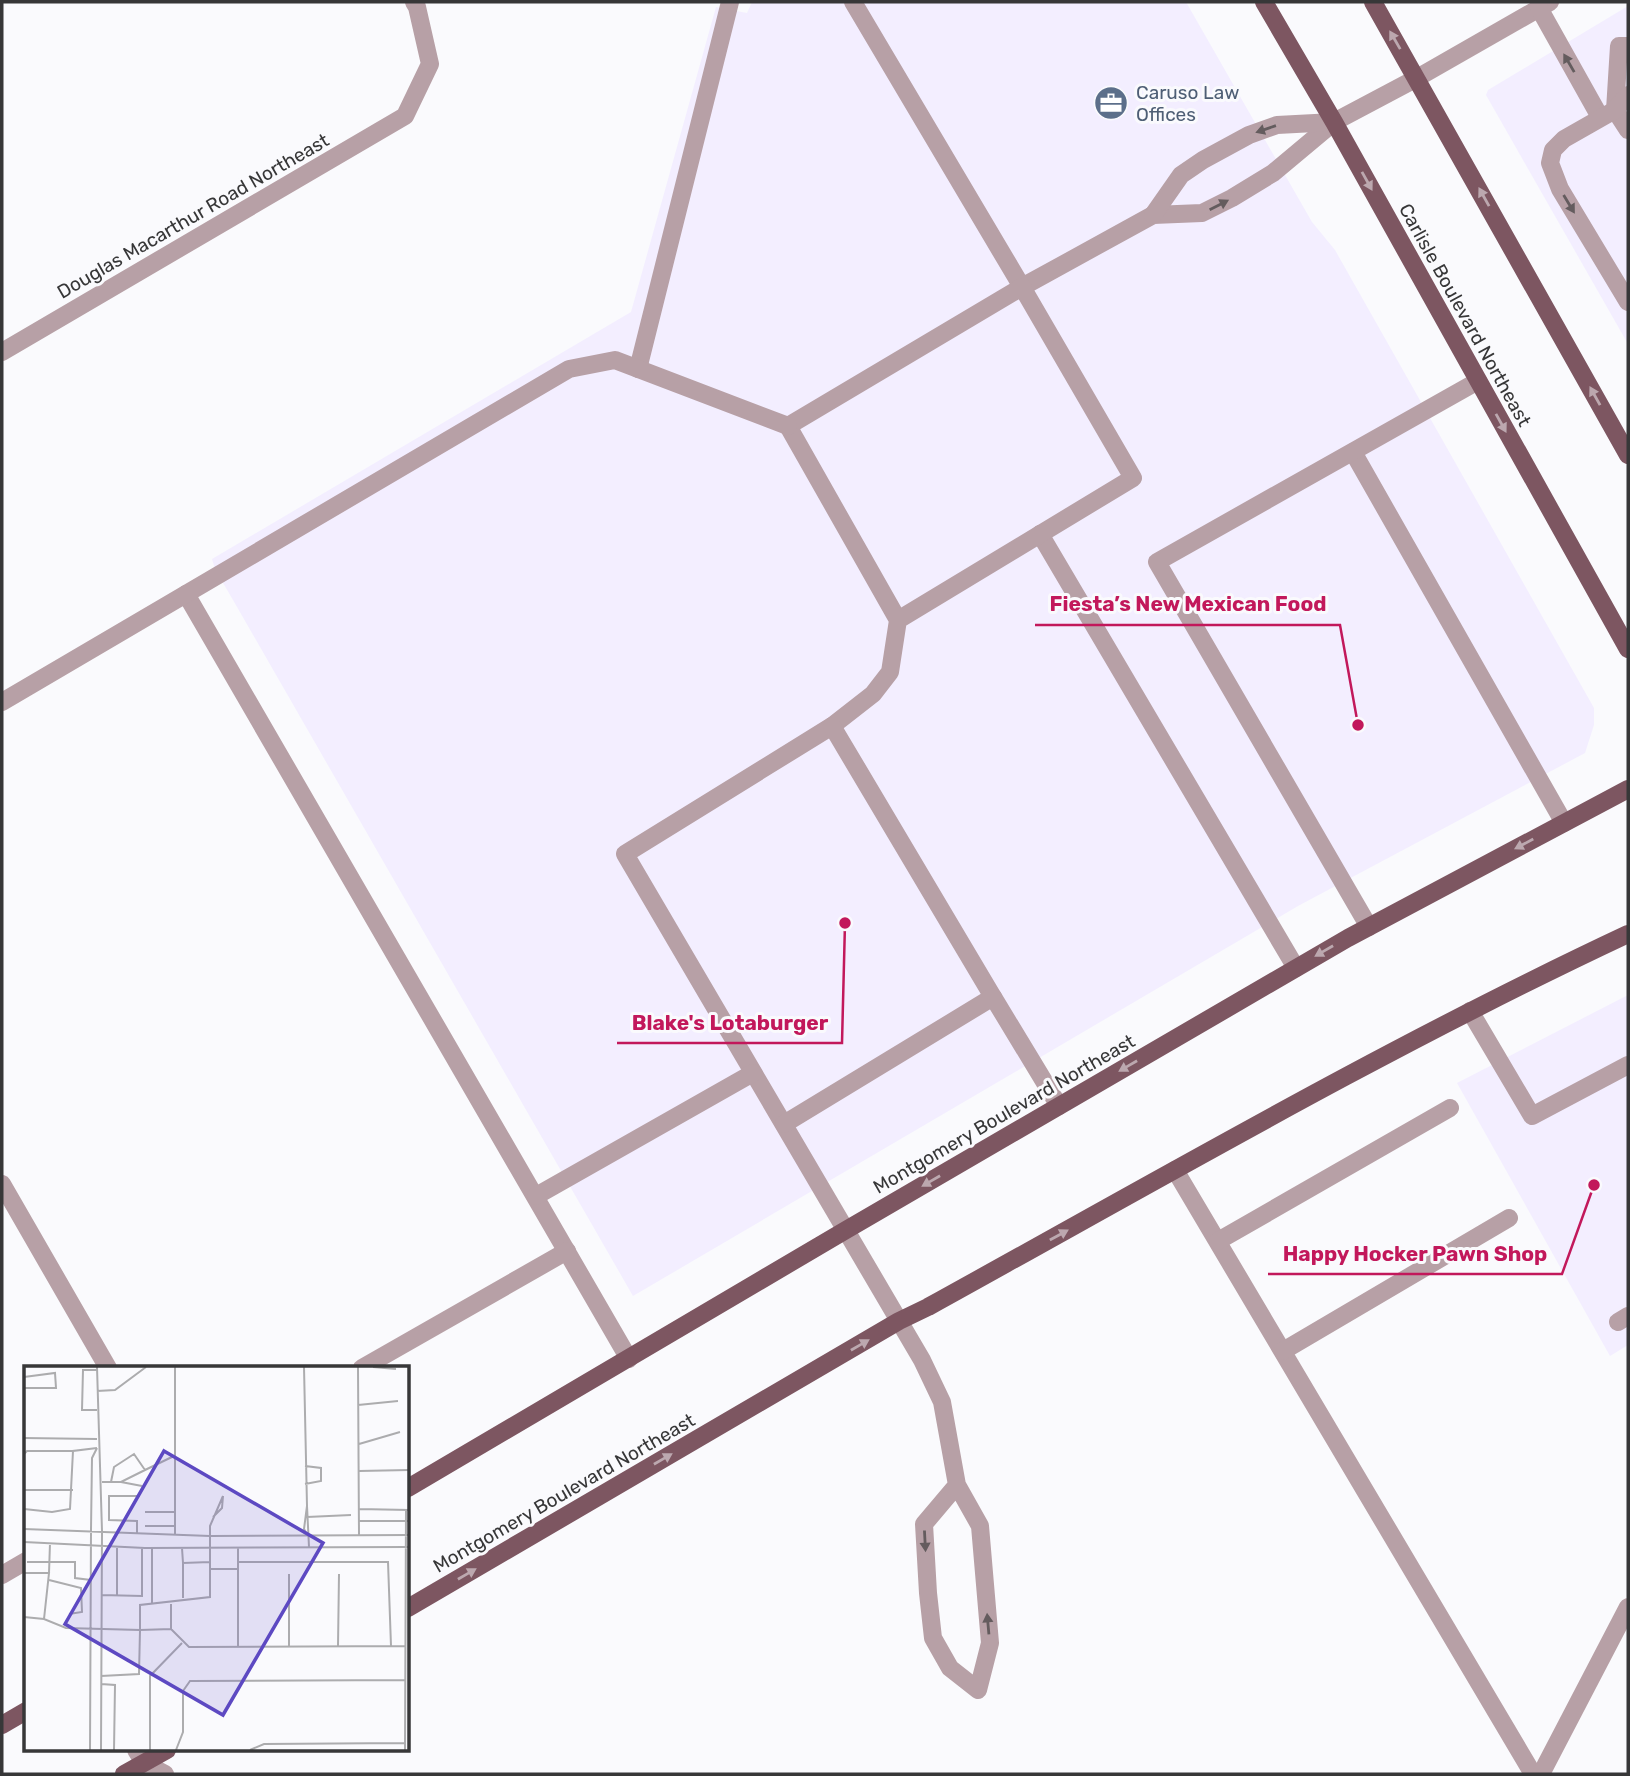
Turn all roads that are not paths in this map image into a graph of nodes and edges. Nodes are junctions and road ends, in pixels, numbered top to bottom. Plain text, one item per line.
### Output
1 (414, 2) edge
2 (730, 2) edge
3 (853, 2) edge
4 (1264, 2) edge
5 (1373, 2) edge
6 (1544, 5) edge
7 (1628, 46) edge
8 (1628, 69) edge
9 (1417, 78) junction
10 (1628, 95) edge
11 (1618, 115) edge
12 (1334, 121) junction
13 (1628, 130) edge
14 (1153, 215) junction
15 (1023, 287) junction
16 (1628, 302) edge
17 (2, 352) edge
18 (638, 369) junction
19 (1478, 381) junction
20 (788, 426) junction
21 (1353, 452) junction
22 (1628, 454) edge
23 (1040, 534) junction
24 (186, 594) junction
25 (898, 620) junction
26 (1628, 649) edge
27 (2, 702) edge
28 (832, 726) junction
29 (1628, 789) edge
30 (1564, 823) junction
31 (1368, 927) junction
32 (1628, 934) edge
33 (1296, 968) junction
34 (993, 997) junction
35 (1470, 1011) junction
36 (1628, 1065) edge
37 (753, 1073) junction
38 (1059, 1106) junction
39 (1450, 1108) dead end
40 (784, 1124) junction
41 (1175, 1170) junction
42 (2, 1184) edge
43 (536, 1196) junction
44 (1510, 1218) dead end
45 (846, 1230) junction
46 (1217, 1241) junction
47 (567, 1251) junction
48 (899, 1321) junction
49 (1283, 1351) junction
50 (629, 1359) junction
51 (107, 1366) edge
52 (366, 1366) edge
53 (957, 1485) junction
54 (410, 1487) edge
55 (24, 1562) edge
56 (2, 1575) edge
57 (410, 1607) edge
58 (1628, 1607) edge
59 (24, 1712) edge
60 (2, 1725) edge
61 (163, 1752) edge
62 (142, 1762) edge
63 (124, 1774) edge
64 (166, 1774) edge
65 (1533, 1774) edge
66 (1541, 1774) edge

1 - 17 street, Douglas Macarthur Road Northeast
2 - 18 street
3 - 15 street
4 - 12 main road, Carlisle Boulevard Northeast
9 -> 5 main road
6 - 9 street
11 -> 6 street
7 - 11 street
8 - 11 street
9 - 12 street
22 -> 9 main road
10 - 11 street
11 - 13 street
11 -> 16 street
14 -> 12 street
12 -> 14 street
12 -> 19 main road, Carlisle Boulevard Northeast
14 - 15 street
15 - 20 street
15 - 23 street
18 - 20 street
18 - 24 street
19 - 21 street
19 -> 26 main road, Carlisle Boulevard Northeast
20 - 25 street
21 - 30 street
21 - 31 street
23 - 25 street
23 - 33 street
24 - 27 street
24 - 43 street
25 - 28 street
28 - 34 street
28 - 37 street
29 - 30 main road, Montgomery Boulevard Northeast
30 -> 31 main road, Montgomery Boulevard Northeast
31 -> 33 main road, Montgomery Boulevard Northeast
32 - 35 main road, Montgomery Boulevard Northeast
33 -> 38 main road, Montgomery Boulevard Northeast
34 - 38 street
34 - 40 street
35 - 36 street
35 - 41 main road, Montgomery Boulevard Northeast
37 - 40 street
37 - 43 street
38 -> 45 main road, Montgomery Boulevard Northeast
39 - 46 street
40 - 45 street
41 - 46 street
48 -> 41 main road, Montgomery Boulevard Northeast
42 - 51 street
43 - 47 street
44 - 49 street
45 - 48 street
45 - 50 main road, Montgomery Boulevard Northeast
46 - 49 street
47 - 50 street
47 - 52 street
48 - 53 street
57 -> 48 main road, Montgomery Boulevard Northeast
49 - 65 street
50 - 54 main road, Montgomery Boulevard Northeast
53 -> 53 street
55 - 56 street
58 - 66 street
59 - 60 main road
61 - 62 main road
62 - 63 main road
62 - 64 street

